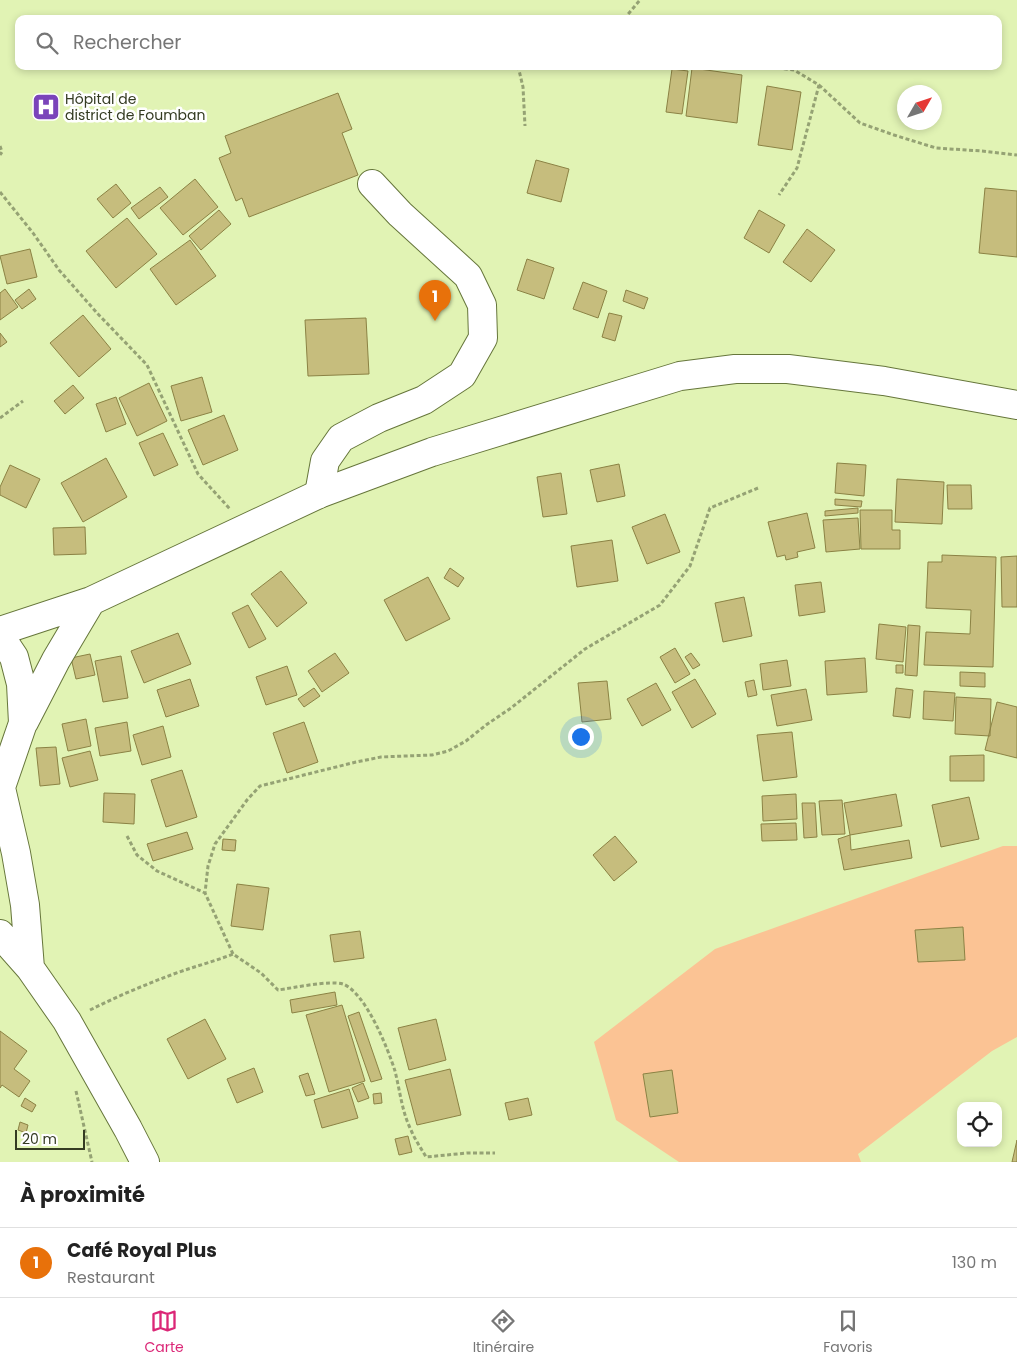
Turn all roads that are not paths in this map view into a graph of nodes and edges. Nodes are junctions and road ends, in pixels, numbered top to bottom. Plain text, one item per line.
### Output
1 (372, 184) dead end
2 (1017, 405) edge
3 (319, 494) junction
4 (92, 601) junction
5 (0, 630) edge
6 (0, 636) edge
7 (23, 723) junction
8 (1, 789) edge
9 (0, 934) edge
10 (30, 968) junction
11 (145, 1162) edge

1 - 3 main road
2 - 3 main road
3 - 4 main road
4 - 5 main road
4 - 7 main road
6 - 7 main road
7 - 8 main road
8 - 10 main road
9 - 10 main road
10 - 11 main road

